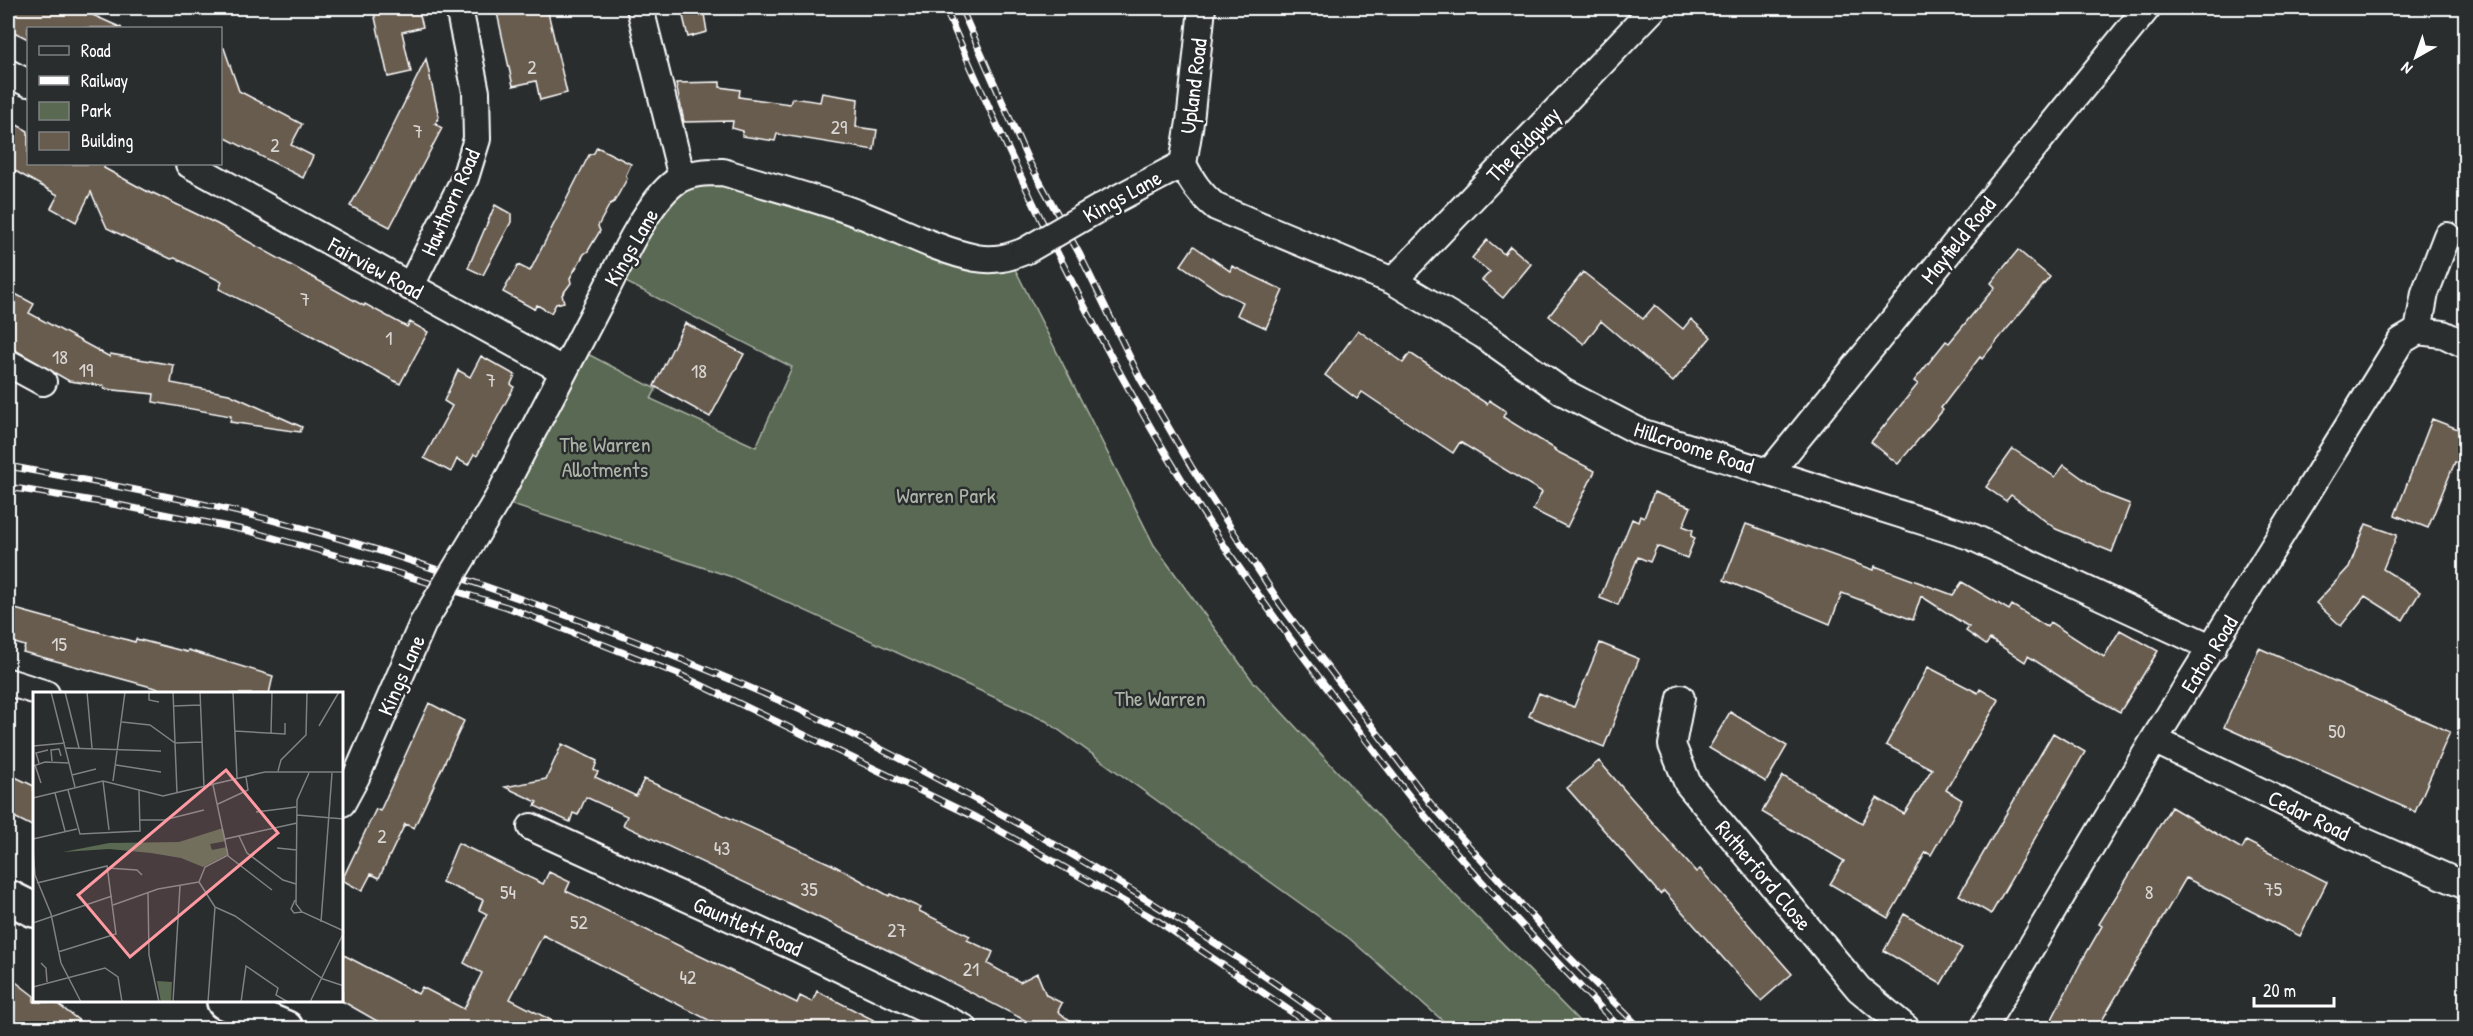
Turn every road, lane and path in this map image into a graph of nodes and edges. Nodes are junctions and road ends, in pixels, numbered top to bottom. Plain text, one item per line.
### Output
1 (459, 8) edge
2 (640, 8) edge
3 (1202, 8) edge
4 (1654, 8) edge
5 (2147, 8) edge
6 (8, 73) edge
7 (27, 82) edge
8 (1183, 164) junction
9 (191, 165) edge
10 (682, 178) junction
11 (2447, 236) dead end
12 (1393, 281) junction
13 (410, 287) junction
14 (2418, 331) junction
15 (2466, 345) edge
16 (8, 363) edge
17 (564, 372) junction
18 (43, 382) dead end
19 (1770, 472) junction
20 (2213, 648) junction
21 (8, 682) edge
22 (40, 692) edge
23 (1681, 698) dead end
24 (2154, 740) junction
25 (349, 776) edge
26 (344, 795) edge
27 (531, 827) dead end
28 (2466, 886) edge
29 (8, 897) edge
30 (33, 910) edge
31 (234, 1004) edge
32 (286, 1029) edge
33 (964, 1029) edge
34 (1906, 1029) edge
35 (1983, 1029) edge

1 - 13 street, Hawthorn Road
2 - 10 street
3 - 8 street, Upland Road
4 - 12 street, The Ridgway
5 - 19 street, Mayfield Road
6 - 7 street
8 - 10 street, Kings Lane, bridge
8 - 12 street, Hillcroome Road
9 - 13 street, Fairview Road
10 - 17 street, Kings Lane
11 - 14 street
12 - 19 street, Hillcroome Road
13 - 17 street, Fairview Road
14 - 15 street
14 - 20 street, Eaton Road
16 - 18 street
17 - 25 street, Kings Lane, bridge
19 - 20 street, Hillcroome Road
20 - 24 street, Eaton Road
21 - 22 street
23 - 34 street, Rutherford Close
24 - 28 street, Cedar Road
24 - 35 street, Eaton Road
25 - 26 street, Kings Lane
27 - 33 street, Gauntlett Road
29 - 30 highway
31 - 32 highway

